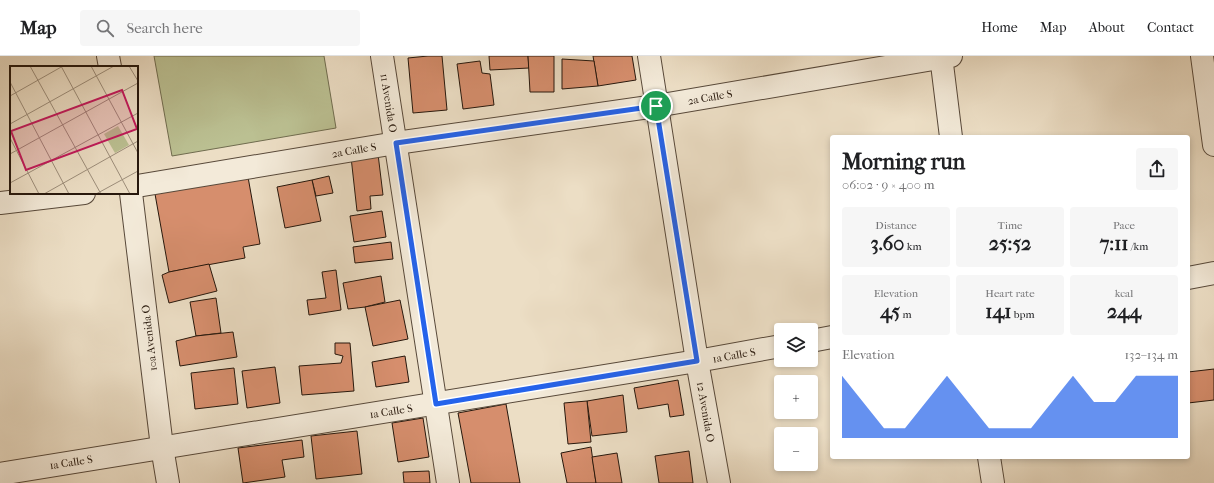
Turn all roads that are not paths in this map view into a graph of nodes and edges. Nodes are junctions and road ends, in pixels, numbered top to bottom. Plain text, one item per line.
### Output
1 (108, 56) edge
2 (382, 56) edge
3 (649, 56) edge
4 (944, 56) edge
5 (1202, 56) edge
6 (110, 66) edge
7 (656, 106) junction
8 (951, 135) edge
9 (396, 143) junction
10 (1214, 145) edge
11 (138, 186) edge
12 (76, 194) edge
13 (131, 194) edge
14 (0, 203) edge
15 (1214, 273) edge
16 (1190, 278) edge
17 (830, 337) edge
18 (818, 340) edge
19 (774, 347) edge
20 (697, 361) junction
21 (436, 404) junction
22 (162, 447) junction
23 (990, 459) edge
24 (0, 474) edge
25 (168, 483) edge
26 (448, 483) edge
27 (719, 483) edge
28 (993, 483) edge

1 - 6 street
2 - 9 street, 11 Avenida O
3 - 7 street, 12 Avenida O
4 - 7 street, 2a Calle S
4 - 8 street
5 - 10 street
7 - 9 street, 2a Calle S
7 - 20 street, 12 Avenida O
9 - 11 street, 2a Calle S
9 - 21 street, 11 Avenida O
12 - 14 street
13 - 22 street, 10a Avenida O
15 - 16 street
17 - 18 street
19 - 20 street, 1a Calle S
20 - 21 street, 1a Calle S
20 - 27 street, 12 Avenida O
21 - 22 street, 1a Calle S
21 - 26 street, 11 Avenida O
22 - 24 street, 1a Calle S
22 - 25 street, 10a Avenida O
23 - 28 street

